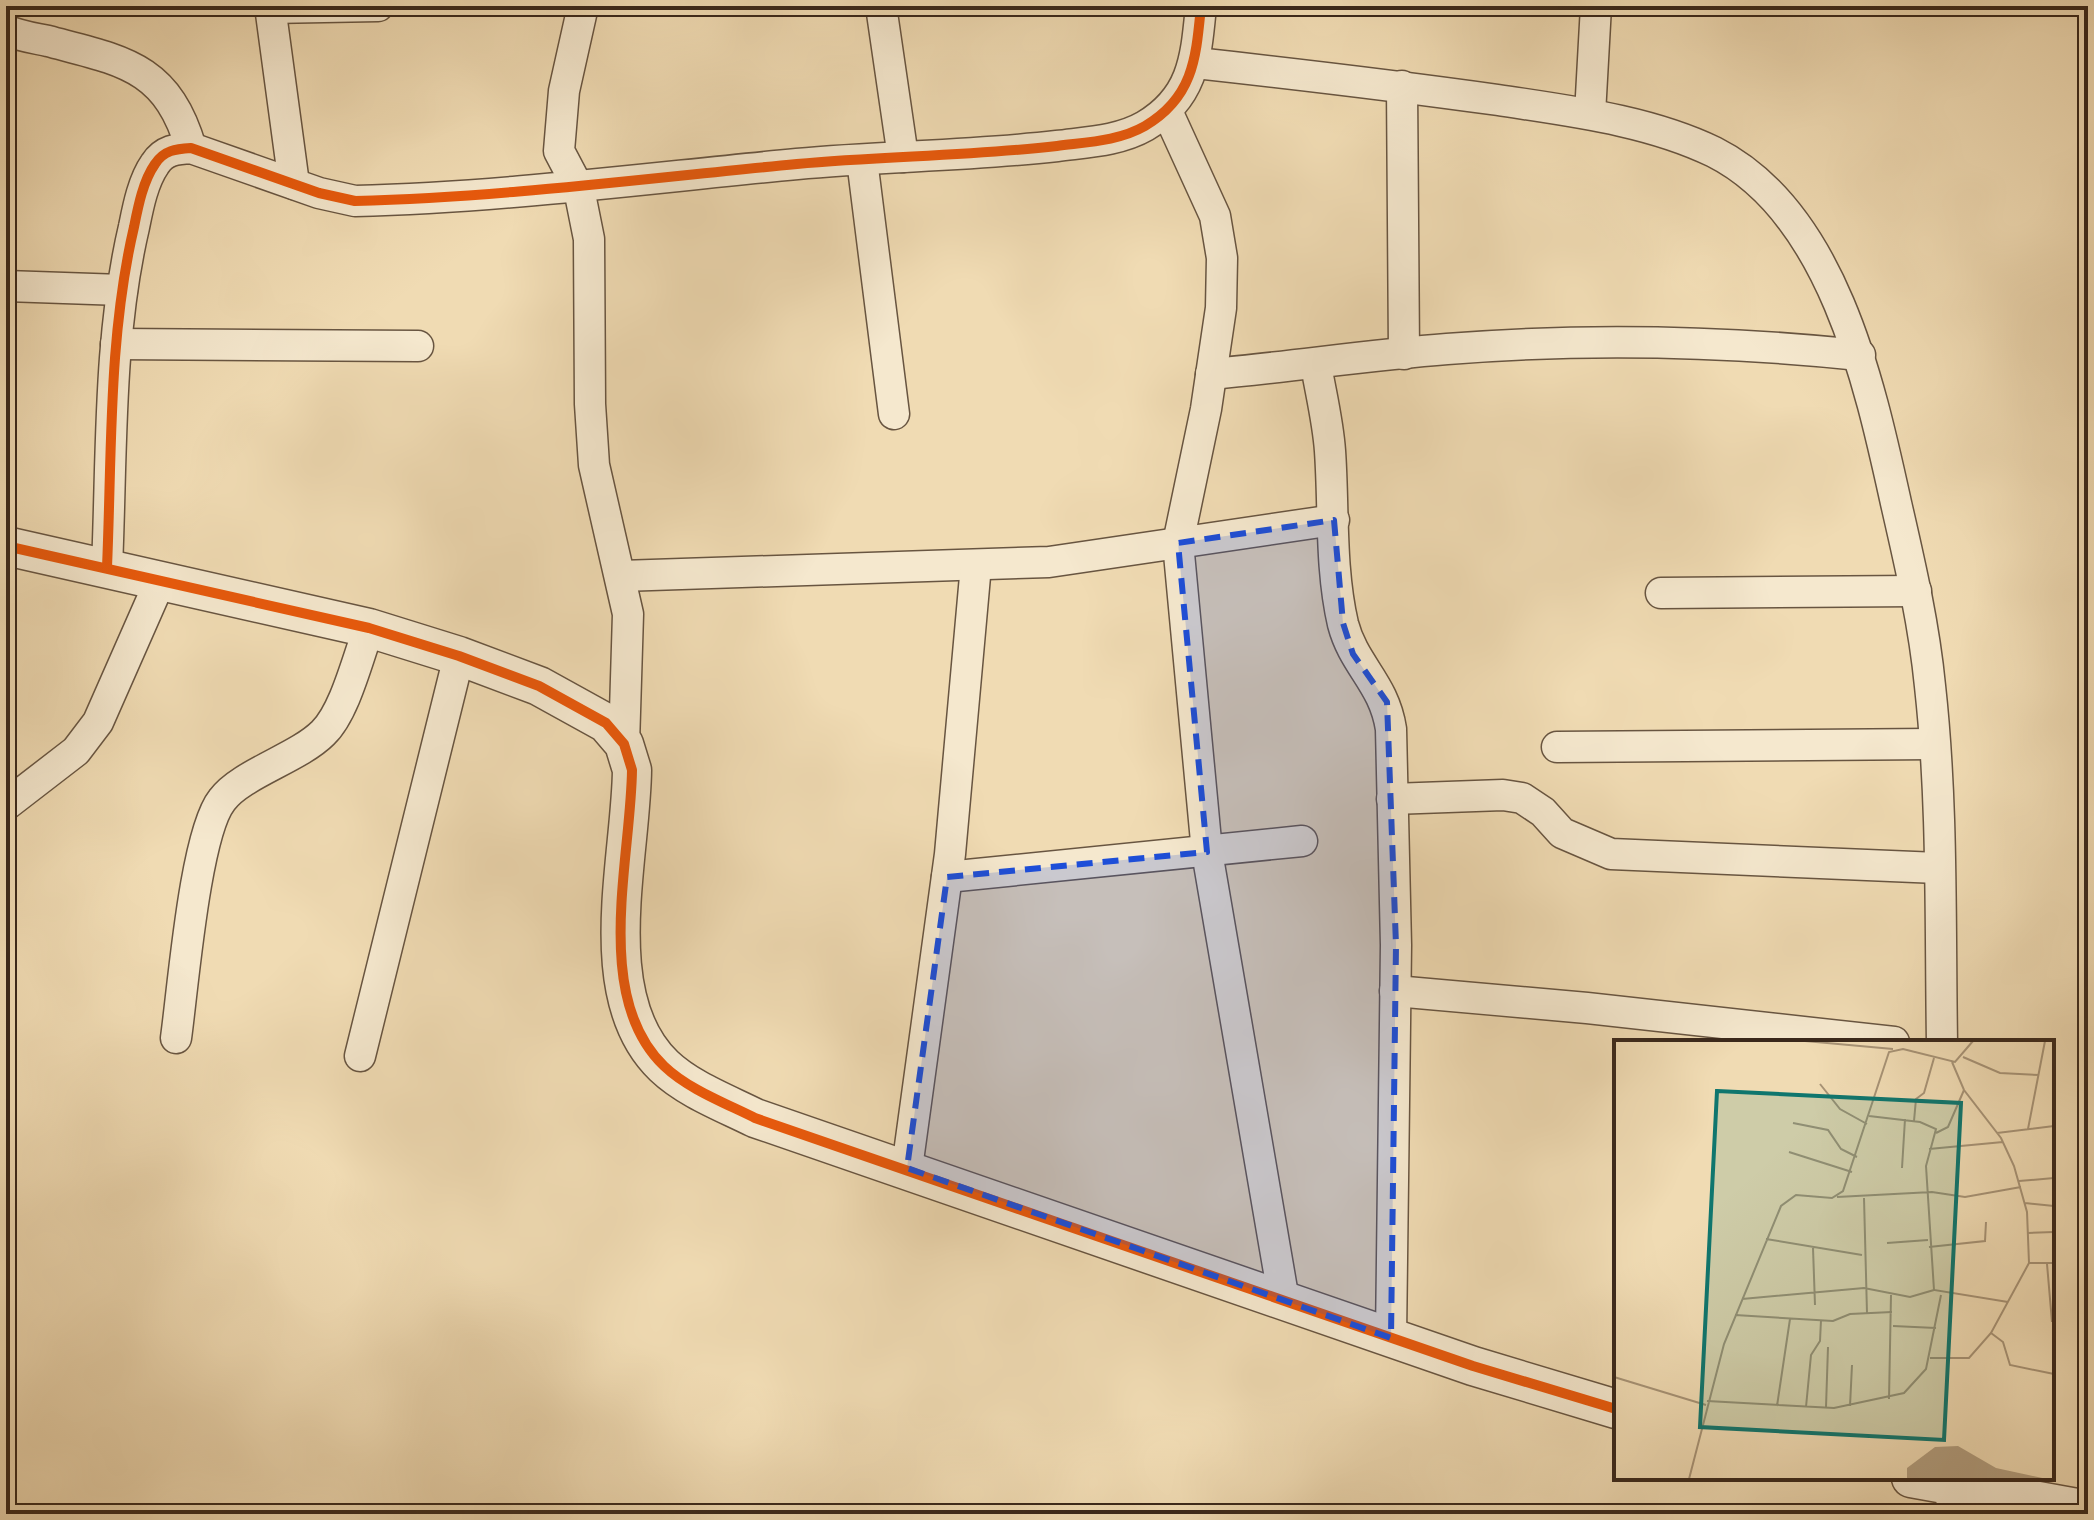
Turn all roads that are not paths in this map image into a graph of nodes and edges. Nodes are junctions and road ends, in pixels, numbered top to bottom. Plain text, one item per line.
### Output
1 (378, 6) edge
2 (583, 6) edge
3 (881, 6) edge
4 (1201, 6) edge
5 (1596, 6) edge
6 (270, 7) edge
7 (6, 30) edge
8 (1196, 63) junction
9 (1402, 86) junction
10 (1167, 111) junction
11 (1590, 114) junction
12 (191, 148) junction
13 (903, 157) junction
14 (862, 160) junction
15 (294, 184) junction
16 (579, 189) junction
17 (6, 286) edge
18 (122, 290) junction
19 (116, 344) junction
20 (418, 346) dead end
21 (1404, 354) junction
22 (1860, 355) junction
23 (1316, 365) junction
24 (1211, 374) junction
25 (894, 414) dead end
26 (1334, 520) junction
27 (1178, 543) junction
28 (6, 546) edge
29 (976, 565) junction
30 (107, 567) junction
31 (621, 576) junction
32 (161, 579) junction
33 (1916, 591) junction
34 (1661, 593) dead end
35 (369, 628) junction
36 (459, 656) junction
37 (624, 744) junction
38 (1933, 744) junction
39 (1557, 747) dead end
40 (1392, 799) junction
41 (6, 805) edge
42 (1302, 841) dead end
43 (1207, 852) junction
44 (1938, 868) junction
45 (947, 877) junction
46 (1395, 991) junction
47 (176, 1038) dead end
48 (1876, 1040) edge
49 (1942, 1040) edge
50 (360, 1056) dead end
51 (907, 1168) junction
52 (1284, 1301) junction
53 (1391, 1338) junction
54 (1614, 1408) edge
55 (1937, 1488) edge
56 (2088, 1510) edge

1 - 6 street
2 - 16 street
3 - 13 street
4 - 8 street
5 - 11 street
6 - 15 street
7 - 12 street
8 - 9 street
8 - 10 street
9 - 11 street
9 - 21 street
10 - 13 street
10 - 24 street
11 - 22 street
12 - 15 street
12 - 18 street
13 - 14 street
14 - 16 street
14 - 25 street
15 - 16 street
16 - 31 street
17 - 18 street
18 - 19 street
19 - 20 street
19 - 30 street
21 - 22 street
21 - 23 street
22 - 33 street
23 - 24 street
23 - 26 street
24 - 27 street
26 - 27 street
26 - 40 street
27 - 29 street
27 - 43 street
28 - 30 street
29 - 31 street
29 - 45 street
30 - 32 street
31 - 37 street
32 - 35 street
32 - 41 street
33 - 34 street
33 - 38 street
35 - 36 street
35 - 47 street
36 - 37 street
36 - 50 street
37 - 51 street
38 - 39 street
38 - 44 street
40 - 44 street
40 - 46 street
42 - 43 street
43 - 45 street
43 - 52 street
44 - 49 street
45 - 51 street
46 - 48 street
46 - 53 street
51 - 52 street
52 - 53 street
53 - 54 street
55 - 56 street

